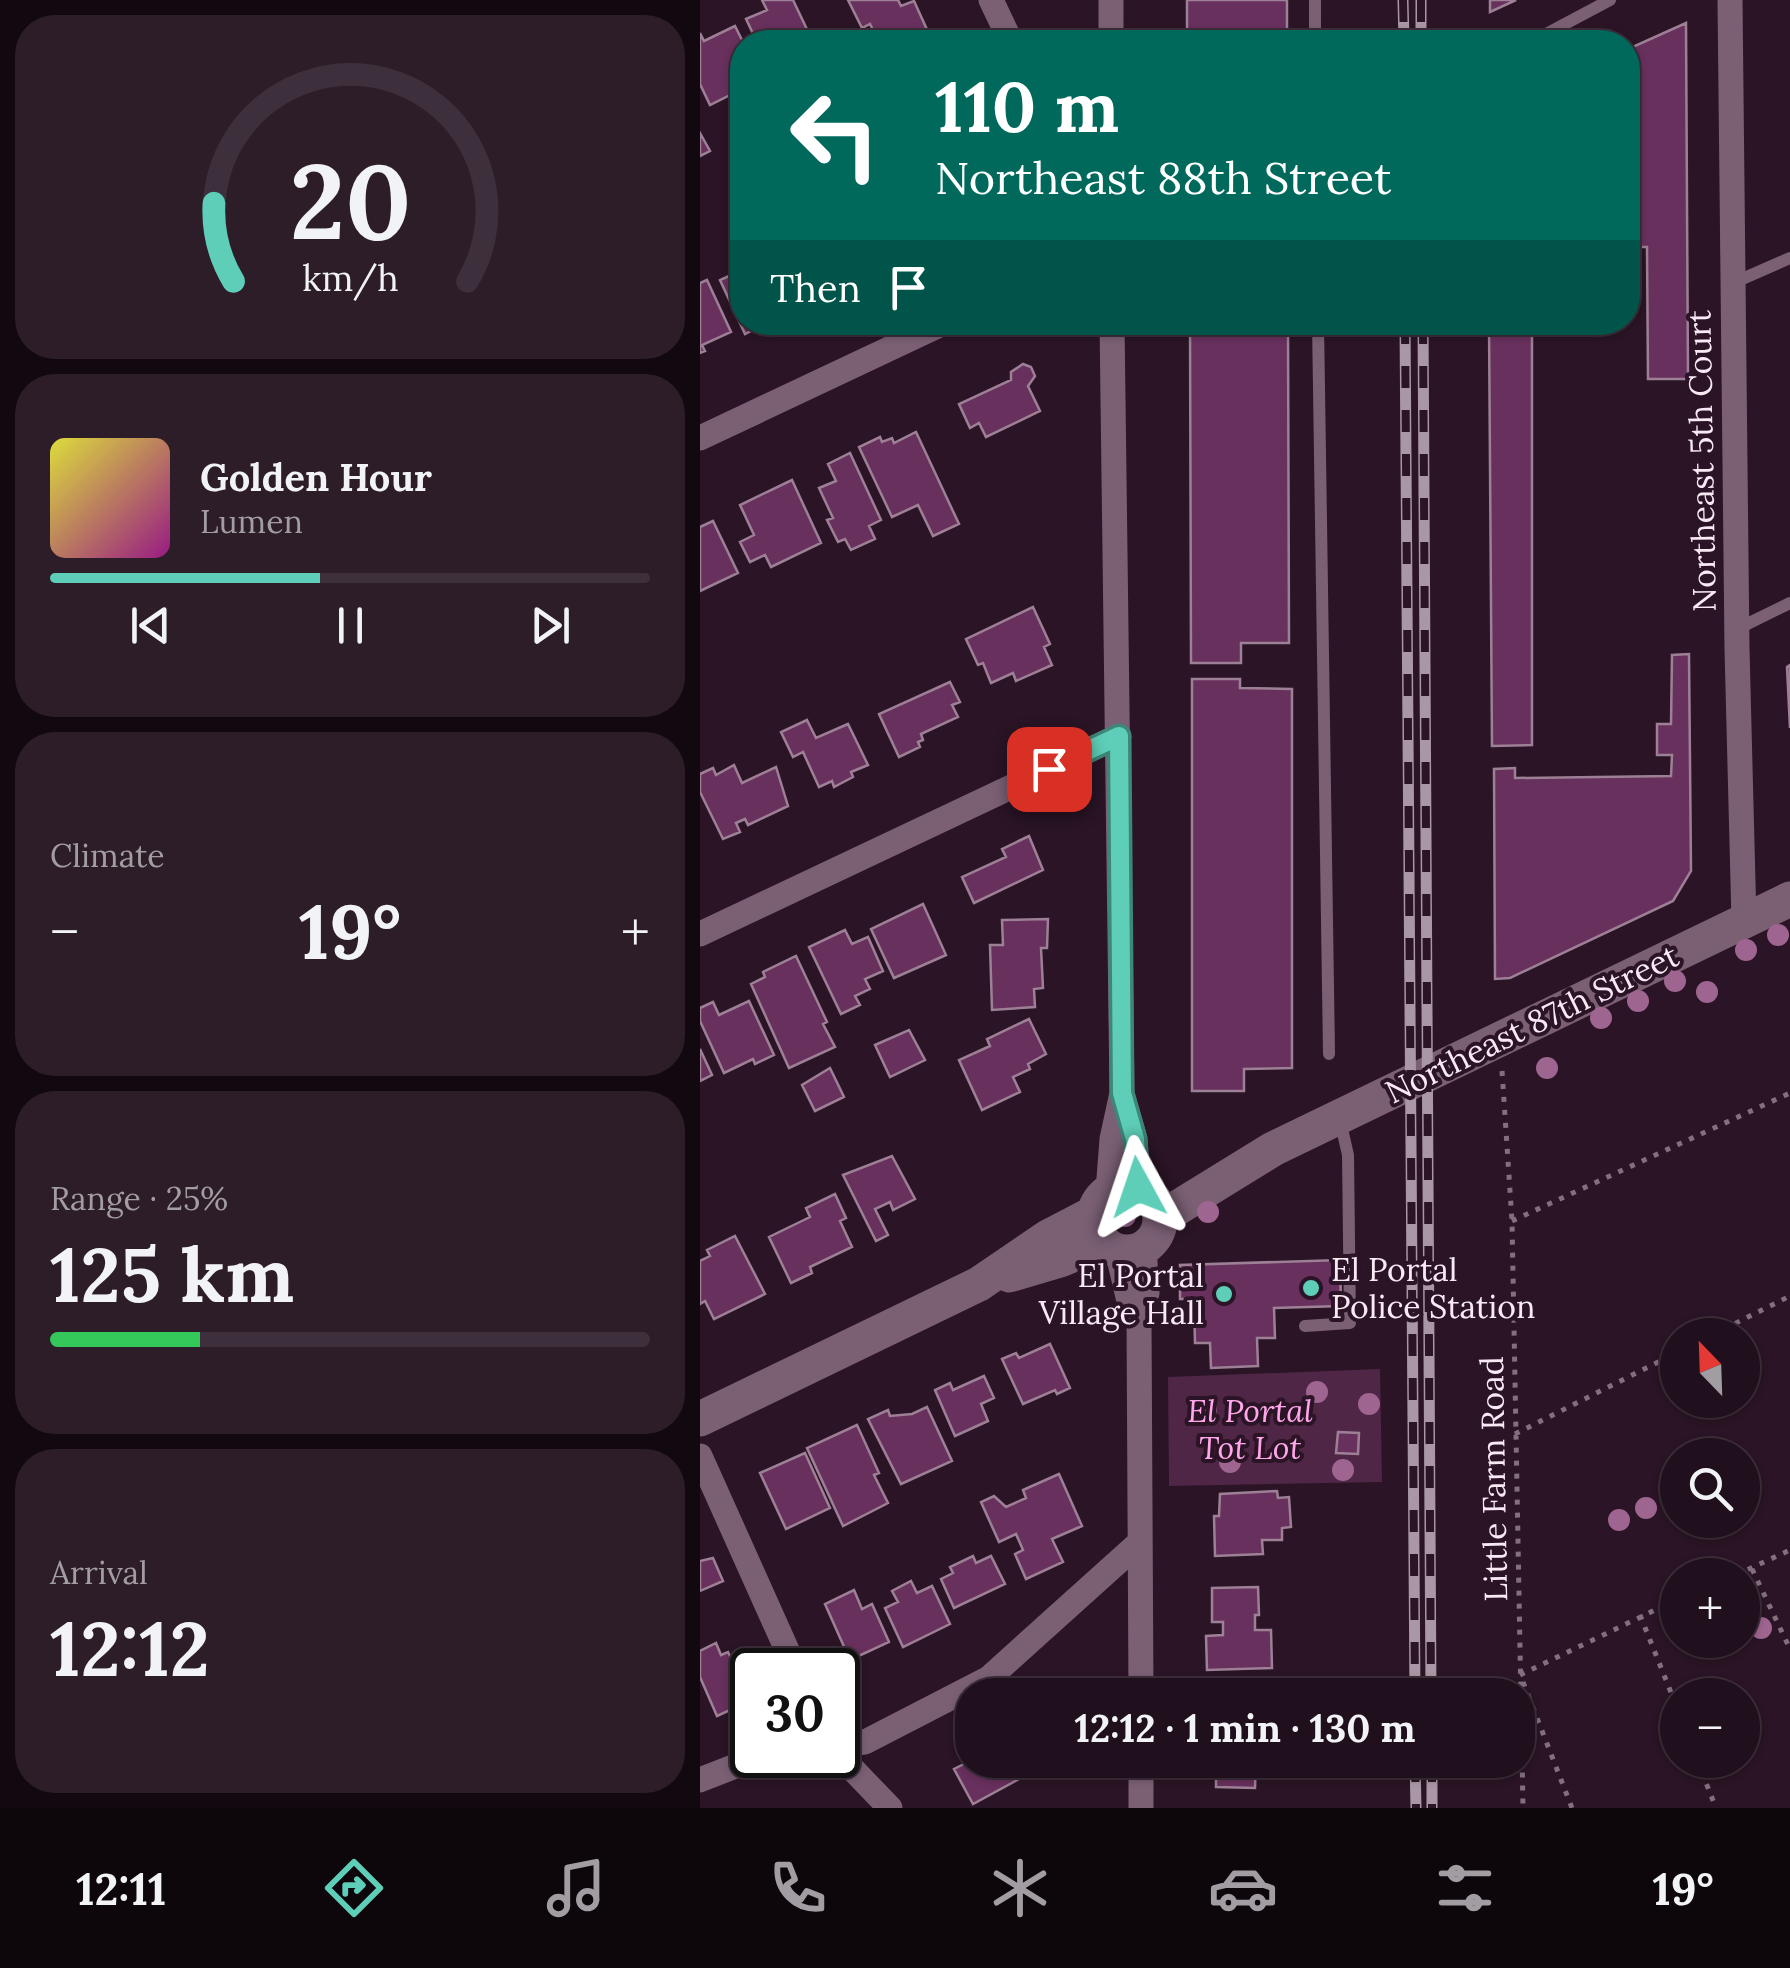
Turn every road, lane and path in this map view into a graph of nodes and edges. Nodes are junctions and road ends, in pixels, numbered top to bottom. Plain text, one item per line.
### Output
1 (990, 0) edge
2 (1111, 0) edge
3 (1315, 0) edge
4 (1610, 0) edge
5 (1730, 0) edge
6 (1005, 30) edge
7 (1111, 30) edge
8 (1316, 30) edge
9 (1554, 30) edge
10 (1790, 258) edge
11 (1733, 283) junction
12 (918, 335) edge
13 (1112, 335) edge
14 (1318, 335) edge
15 (700, 438) edge
16 (1790, 603) edge
17 (1737, 629) junction
18 (1119, 736) junction
19 (1790, 900) edge
20 (1744, 921) junction
21 (700, 934) edge
22 (1329, 1054) dead end
23 (1790, 1094) edge
24 (1505, 1102) dead end
25 (1340, 1117) junction
26 (1127, 1218) junction
27 (1512, 1221) junction
28 (1790, 1296) edge
29 (1746, 1318) edge
30 (1305, 1326) dead end
31 (1660, 1361) edge
32 (700, 1419) edge
33 (1515, 1434) junction
34 (700, 1456) edge
35 (1140, 1542) junction
36 (1790, 1550) edge
37 (1760, 1564) edge
38 (1760, 1585) edge
39 (1660, 1607) edge
40 (1640, 1615) junction
41 (786, 1648) edge
42 (1790, 1650) edge
43 (1520, 1674) junction
44 (1140, 1678) edge
45 (1665, 1678) edge
46 (860, 1742) edge
47 (730, 1769) edge
48 (860, 1777) edge
49 (1140, 1778) edge
50 (1704, 1778) edge
51 (700, 1780) edge
52 (890, 1808) edge
53 (1141, 1808) edge
54 (1523, 1808) edge
55 (1572, 1808) edge
56 (1716, 1808) edge

1 - 6 street
2 - 7 street
3 - 8 lane
4 - 9 lane
5 - 11 street, Northeast 5th Court
10 - 11 lane
11 - 17 street, Northeast 5th Court
12 - 15 street
13 - 18 street
14 - 22 lane
16 - 17 lane
17 - 20 street, Northeast 5th Court
18 - 21 street
18 - 26 street
19 - 20 street, Northeast 87th Street
20 - 25 street, Northeast 87th Street
23 - 27 path
24 - 27 path, Little Farm Road
25 - 26 street, Northeast 87th Street
25 - 30 lane
26 - 32 street, Northeast 87th Street
26 - 35 street
27 - 33 path, Little Farm Road
28 - 29 path
31 - 33 path
33 - 43 path, Little Farm Road
34 - 41 street
35 - 44 street
35 - 46 street
36 - 37 path
38 - 42 path
39 - 40 path
40 - 43 path
40 - 45 path
43 - 54 path, Little Farm Road
43 - 55 path
47 - 51 street
48 - 52 street
49 - 53 street
50 - 56 path

